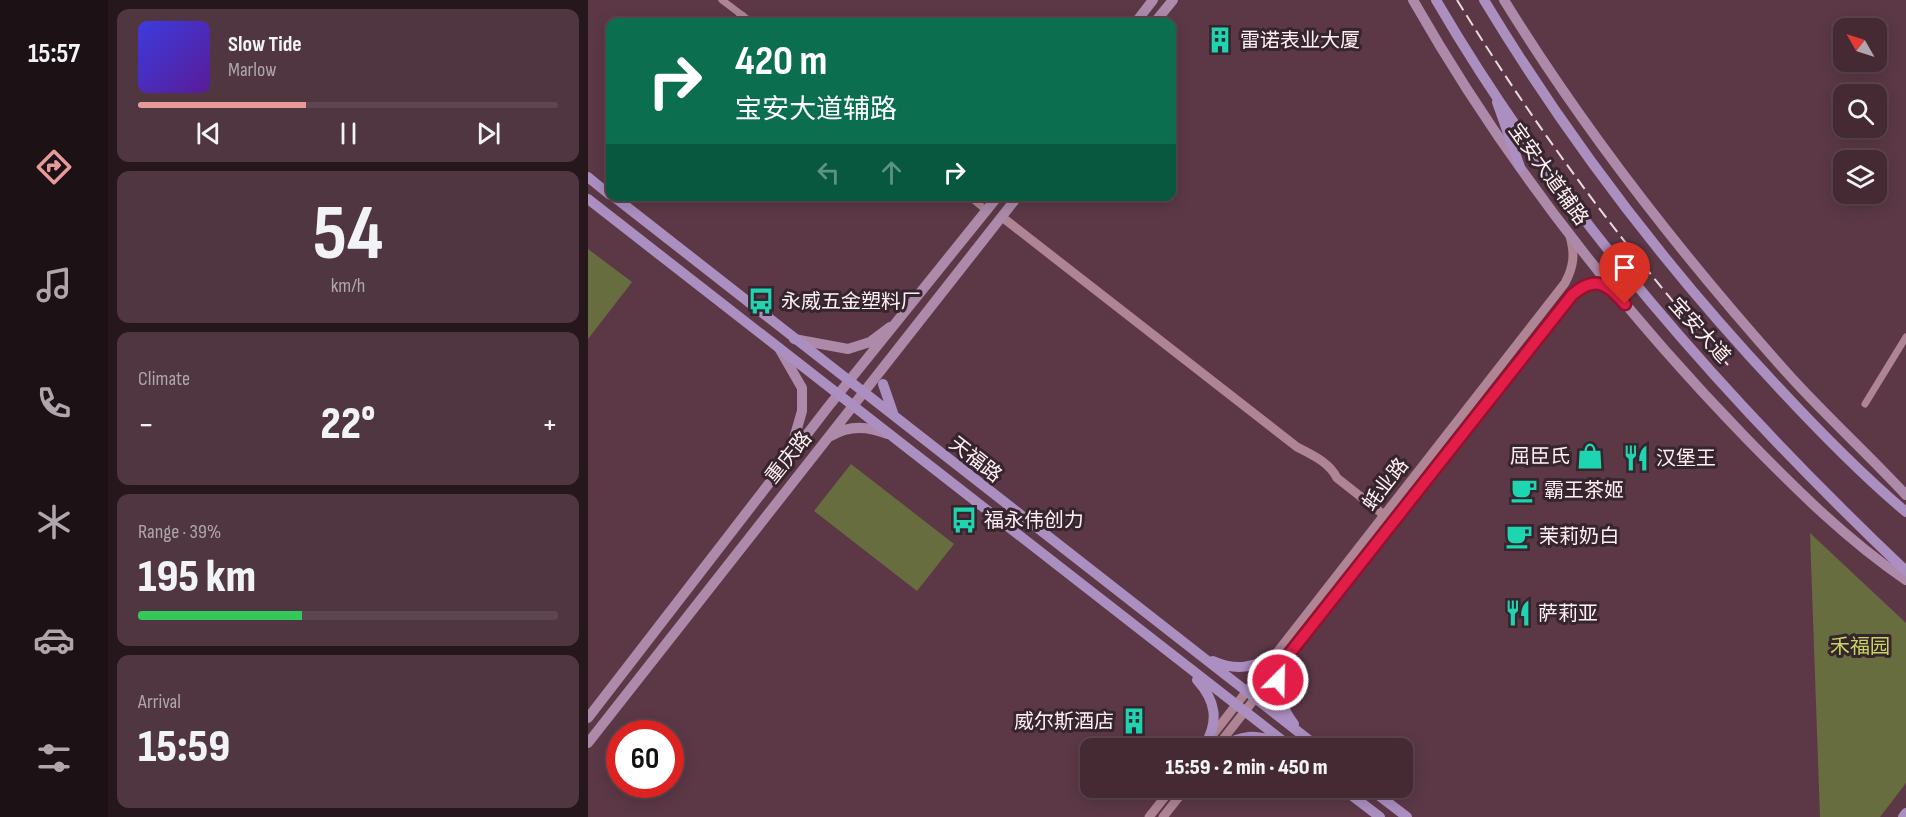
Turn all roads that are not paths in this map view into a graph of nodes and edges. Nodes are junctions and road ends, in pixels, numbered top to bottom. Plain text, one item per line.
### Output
1 (722, 0) edge
2 (1154, 0) edge
3 (1173, 0) edge
4 (1413, 0) edge
5 (1436, 0) edge
6 (1484, 0) edge
7 (1504, 0) edge
8 (738, 18) edge
9 (1139, 18) edge
10 (1158, 18) edge
11 (1493, 90) junction
12 (1520, 167) junction
13 (588, 177) edge
14 (606, 190) edge
15 (588, 199) edge
16 (620, 201) edge
17 (975, 201) edge
18 (994, 201) edge
19 (1014, 201) edge
20 (987, 211) junction
21 (1002, 217) junction
22 (1569, 233) junction
23 (1612, 289) junction
24 (903, 317) junction
25 (1906, 337) edge
26 (794, 339) junction
27 (779, 348) junction
28 (897, 351) junction
29 (850, 381) junction
30 (864, 392) junction
31 (838, 395) junction
32 (1865, 404) dead end
33 (852, 407) junction
34 (899, 420) junction
35 (890, 435) junction
36 (825, 440) junction
37 (788, 460) junction
38 (1906, 495) edge
39 (1906, 512) edge
40 (1384, 515) junction
41 (1906, 571) edge
42 (1906, 580) edge
43 (1189, 648) junction
44 (1279, 658) junction
45 (1180, 661) junction
46 (1251, 695) junction
47 (1241, 708) junction
48 (588, 718) edge
49 (1208, 738) edge
50 (1213, 738) edge
51 (1224, 738) edge
52 (1235, 738) edge
53 (1266, 738) edge
54 (1278, 738) edge
55 (1305, 738) edge
56 (1306, 738) edge
57 (588, 743) edge
58 (1164, 798) edge
59 (1178, 798) edge
60 (1355, 798) edge
61 (1382, 798) edge
62 (1906, 813) edge
63 (1149, 817) edge
64 (1163, 817) edge
65 (1380, 817) edge
66 (1407, 817) edge
67 (1903, 817) edge

1 - 8 street
2 - 9 main road
3 - 10 main road
4 - 12 main road, 宝安大道辅路
5 - 11 main road, 宝安大道
6 - 39 main road, 宝安大道
7 - 38 main road
11 - 12 main road
11 - 41 main road, 宝安大道
12 - 22 main road, 宝安大道辅路
13 - 14 main road, 天福路
15 - 27 main road, 天福路
16 - 26 main road, 天福路
17 - 20 street
18 - 20 main road, 重庆路
19 - 21 main road, 重庆路
20 - 24 main road, 重庆路
21 - 28 main road, 重庆路
21 - 40 street
22 - 23 main road, 宝安大道辅路
22 - 40 street, 蚝业路
23 - 42 main road, 宝安大道辅路
23 - 44 street, 蚝业路
24 - 26 main road
24 - 29 main road, 重庆路
25 - 32 street
26 - 29 main road, 天福路
27 - 31 main road, 天福路
27 - 37 main road
28 - 30 main road, 重庆路
28 - 34 main road
29 - 30 main road, 天福路
29 - 31 main road, 重庆路
30 - 33 main road, 重庆路
30 - 34 main road, 天福路
31 - 33 main road, 天福路
31 - 37 main road, 重庆路
33 - 35 main road, 天福路
33 - 36 main road, 重庆路
34 - 43 main road, 天福路
35 - 36 main road
35 - 45 main road, 天福路
36 - 57 main road, 重庆路
37 - 48 main road, 重庆路
40 - 44 street, 蚝业路
43 - 44 main road
43 - 46 main road, 天福路
44 - 46 street, 蚝业路
44 - 56 main road
45 - 47 main road, 天福路
45 - 49 main road
46 - 47 street, 蚝业路
46 - 55 main road, 天福路
47 - 50 street, 蚝业路
47 - 51 street, 蚝业路
47 - 54 main road, 天福路
52 - 53 main road
58 - 63 street
59 - 64 street
60 - 65 main road
61 - 66 main road
62 - 67 main road

